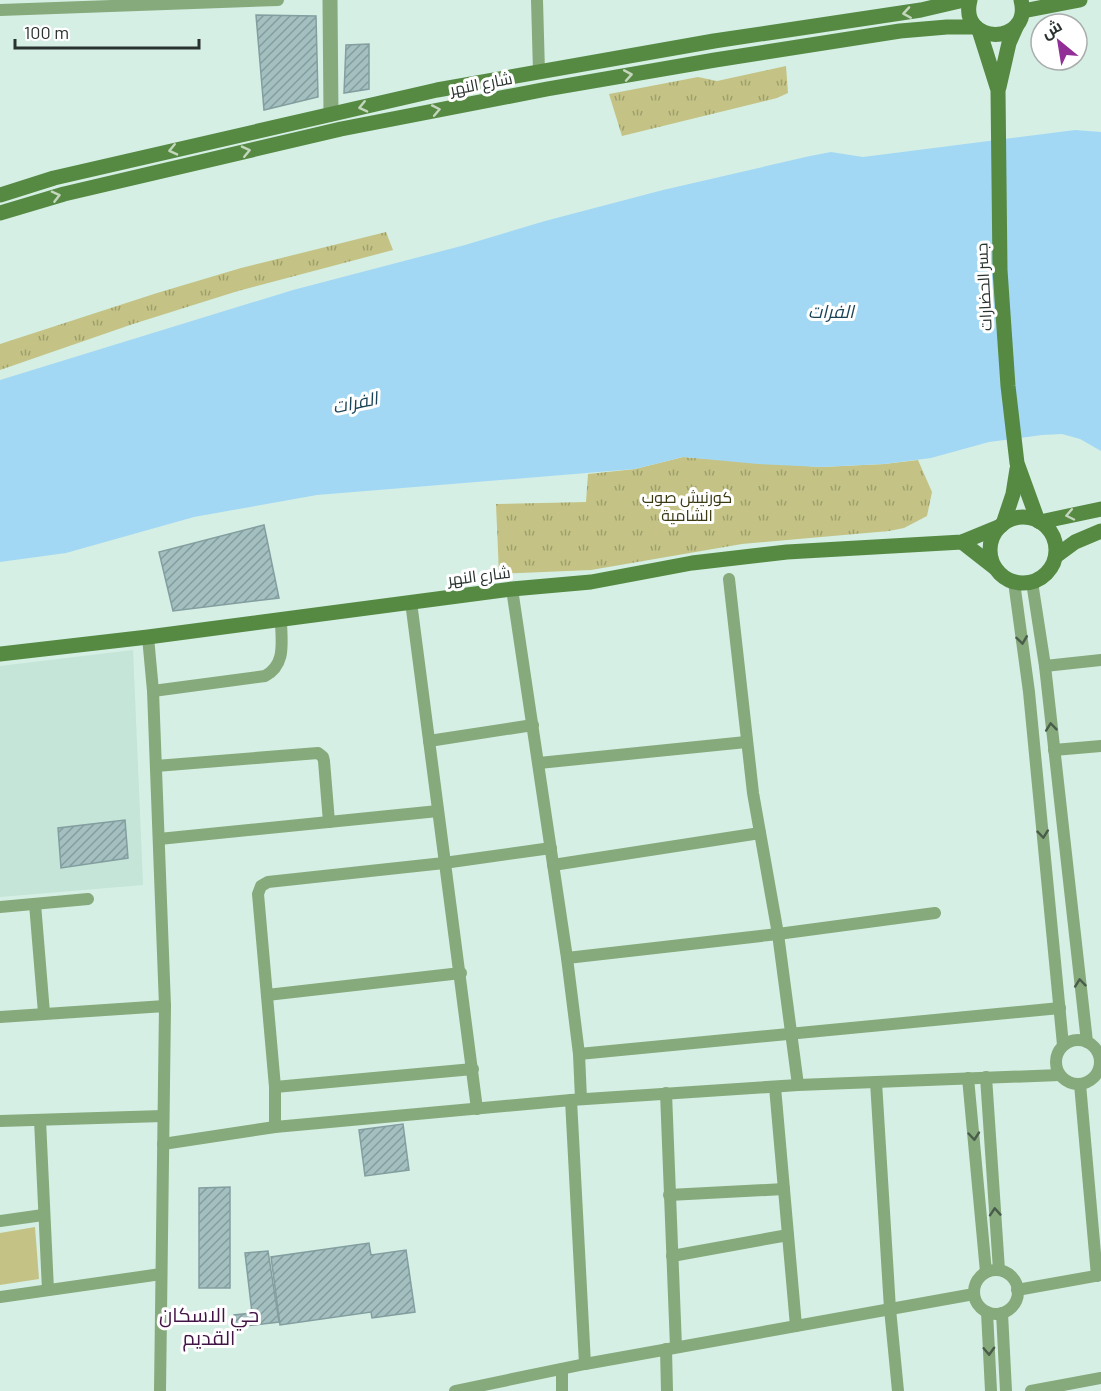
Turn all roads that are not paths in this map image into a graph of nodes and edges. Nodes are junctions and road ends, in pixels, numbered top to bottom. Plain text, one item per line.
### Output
1 (278, 0) edge
2 (330, 0) edge
3 (537, 0) edge
4 (964, 0) edge
5 (970, 0) edge
6 (1080, 0) edge
7 (0, 10) edge
8 (1020, 12) edge
9 (978, 28) junction
10 (714, 41) junction
11 (715, 60) junction
12 (539, 72) junction
13 (998, 90) junction
14 (331, 114) junction
15 (137, 158) junction
16 (142, 175) junction
17 (0, 195) edge
18 (0, 213) edge
19 (1017, 463) junction
20 (1101, 509) edge
21 (1039, 522) junction
22 (1002, 525) junction
23 (1101, 531) edge
24 (962, 542) junction
25 (1056, 556) junction
26 (994, 567) junction
27 (729, 579) dead end
28 (1014, 582) junction
29 (1032, 582) junction
30 (512, 589) junction
31 (411, 602) junction
32 (281, 618) junction
33 (148, 637) junction
34 (0, 654) edge
35 (1101, 660) edge
36 (1045, 666) junction
37 (153, 692) junction
38 (533, 724) junction
39 (429, 741) junction
40 (746, 742) junction
41 (1101, 746) edge
42 (1054, 750) junction
43 (539, 763) junction
44 (156, 766) junction
45 (438, 811) junction
46 (329, 822) junction
47 (760, 833) junction
48 (159, 839) junction
49 (551, 848) junction
50 (444, 863) junction
51 (553, 865) junction
52 (88, 899) dead end
53 (34, 904) junction
54 (0, 907) edge
55 (935, 913) dead end
56 (778, 934) junction
57 (567, 958) junction
58 (461, 974) junction
59 (267, 995) junction
60 (165, 1006) junction
61 (1060, 1008) junction
62 (44, 1013) junction
63 (0, 1017) edge
64 (792, 1034) junction
65 (1087, 1042) junction
66 (1063, 1045) junction
67 (1099, 1053) edge
68 (579, 1054) junction
69 (473, 1069) junction
70 (1060, 1075) junction
71 (986, 1077) junction
72 (968, 1078) junction
73 (1091, 1080) edge
74 (876, 1082) junction
75 (798, 1085) junction
76 (274, 1087) junction
77 (775, 1087) junction
78 (666, 1093) junction
79 (576, 1100) junction
80 (477, 1109) junction
81 (163, 1116) junction
82 (40, 1120) junction
83 (0, 1121) edge
84 (276, 1127) junction
85 (163, 1144) junction
86 (784, 1189) junction
87 (669, 1195) junction
88 (43, 1215) junction
89 (0, 1221) edge
90 (788, 1235) junction
91 (672, 1256) junction
92 (993, 1271) junction
93 (161, 1275) junction
94 (1099, 1275) edge
95 (48, 1290) junction
96 (1017, 1290) junction
97 (974, 1294) junction
98 (0, 1297) edge
99 (890, 1309) junction
100 (987, 1312) junction
101 (1002, 1313) junction
102 (796, 1326) junction
103 (671, 1348) junction
104 (585, 1364) junction
105 (562, 1369) junction
106 (1101, 1378) edge
107 (160, 1391) edge
108 (455, 1391) edge
109 (562, 1391) edge
110 (668, 1391) edge
111 (898, 1391) edge
112 (991, 1391) edge
113 (1006, 1391) edge
114 (1030, 1391) edge

1 - 7 street
2 - 14 street
3 - 12 street
4 -> 10 main road, شارع النهر
5 - 9 main road
6 - 8 main road, شارع النهر
8 - 9 main road, شارع النهر
8 - 13 main road
9 - 11 main road, شارع النهر
9 - 13 main road
10 - 11 main road
10 - 12 main road, شارع النهر
16 -> 11 main road, شارع النهر
12 -> 14 main road, شارع النهر
13 - 19 main road, جسر الحضارات
14 -> 15 main road, شارع النهر
15 - 16 main road
15 - 17 main road, شارع النهر
18 -> 16 main road, شارع النهر
19 - 21 main road
19 - 22 main road
20 -> 21 main road
21 - 22 main road
21 - 25 main road
22 - 24 main road, شارع النهر
22 - 26 main road
23 - 25 main road
24 - 26 main road
24 - 30 main road, شارع النهر
25 - 29 main road
26 - 28 main road
27 - 40 street
28 - 29 main road
28 -> 61 street
29 - 36 street
30 - 31 main road, شارع النهر
30 - 38 street
31 - 32 main road, شارع النهر
31 - 39 street
32 - 33 main road, شارع النهر
32 - 37 street
33 - 34 main road, شارع النهر
33 - 37 street
35 - 36 street
42 -> 36 street
37 - 44 street
38 - 39 street
38 - 43 street
39 - 45 street
40 - 43 street
40 - 47 street
41 - 42 street
65 -> 42 street
43 - 49 street
44 - 46 street
44 - 48 street
45 - 46 street
45 - 50 street
46 - 48 street
47 - 51 street
47 - 56 street
48 - 60 street
49 - 50 street
49 - 51 street
50 - 58 street
50 - 59 street
51 - 57 street
52 - 53 street
53 - 54 street
53 - 62 street
55 - 56 street
56 - 57 street
56 - 64 street
57 - 68 street
58 - 59 street
58 - 69 street
59 - 76 street
60 - 62 street
60 - 81 street
61 - 64 street
61 - 66 street
62 - 63 street
64 - 68 street
64 - 75 street
65 - 66 street
65 - 67 street
66 - 70 street
67 - 73 street
68 - 79 street
69 - 76 street
69 - 80 street
70 - 71 street
70 - 73 street
71 - 72 street
92 -> 71 street
72 - 74 street
72 -> 92 street
73 - 94 street
74 - 75 street
74 - 99 street
75 - 77 street
76 - 84 street
77 - 78 street
77 - 86 street
78 - 79 street
78 - 87 street
79 - 80 street
79 - 104 street
80 - 84 street
81 - 82 street
81 - 85 street
82 - 83 street
82 - 88 street
84 - 85 street
85 - 93 street
86 - 87 street
86 - 90 street
87 - 91 street
88 - 89 street
88 - 95 street
90 - 91 street
90 - 102 street
91 - 103 street
92 - 96 street
92 - 97 street
93 - 95 street
93 - 107 street
94 - 96 street
95 - 98 street
96 - 101 street
97 - 99 street
97 - 100 street
99 - 102 street
99 - 111 street
100 - 101 street
100 -> 112 street
101 - 113 street
102 - 103 street
103 - 104 street
103 - 110 street
104 - 105 street
105 - 108 street
105 - 109 street
106 - 114 street

